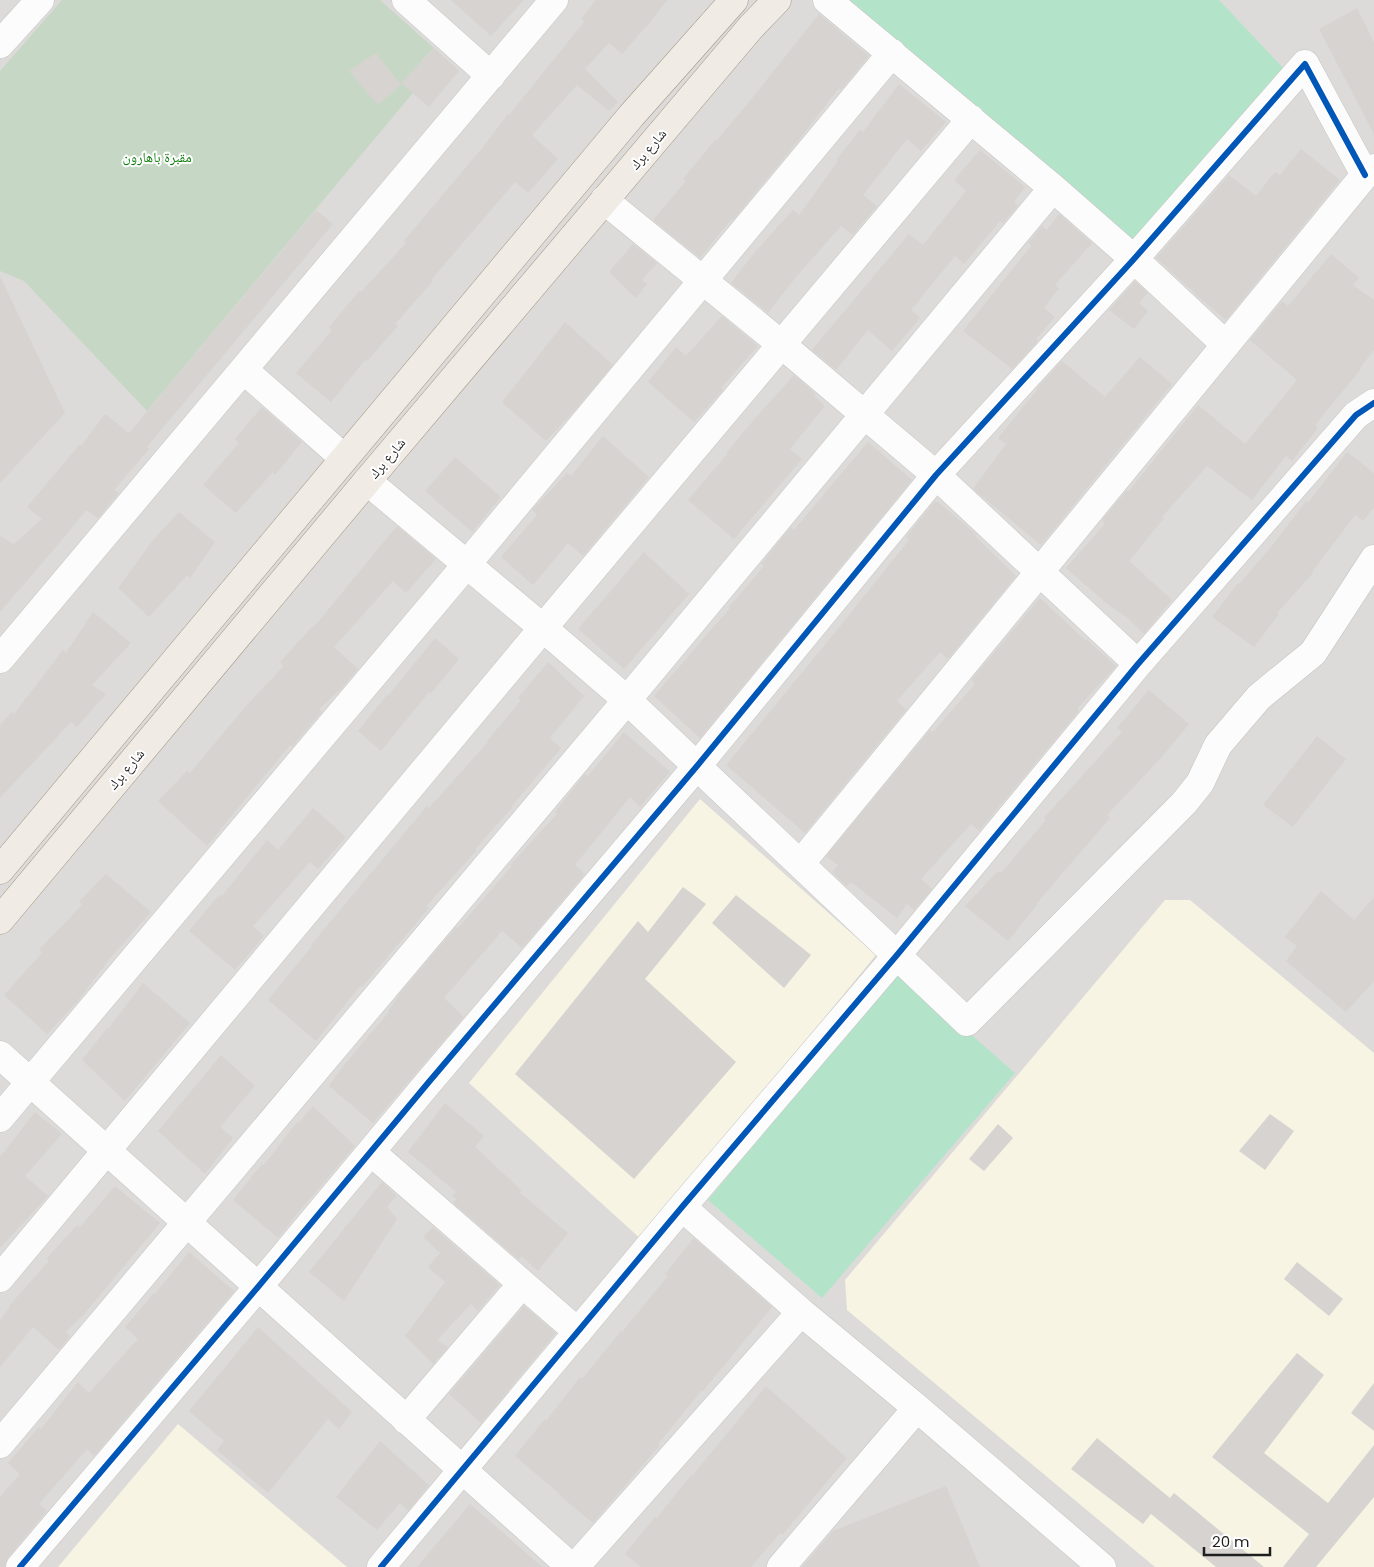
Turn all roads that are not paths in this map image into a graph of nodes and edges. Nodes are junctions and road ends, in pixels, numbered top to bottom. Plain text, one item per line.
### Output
1 (40, 0) edge
2 (406, 0) edge
3 (554, 0) edge
4 (734, 0) edge
5 (777, 0) edge
6 (827, 0) edge
7 (2, 38) edge
8 (892, 53) junction
9 (491, 76) junction
10 (971, 119) junction
11 (1369, 172) edge
12 (1053, 188) junction
13 (604, 200) junction
14 (1134, 259) junction
15 (703, 281) junction
16 (781, 344) junction
17 (1226, 345) junction
18 (244, 370) junction
19 (1374, 402) edge
20 (865, 414) junction
21 (344, 458) junction
22 (936, 475) junction
23 (368, 481) junction
24 (1374, 559) edge
25 (467, 564) junction
26 (1040, 572) junction
27 (543, 628) junction
28 (0, 659) edge
29 (1138, 664) junction
30 (627, 700) junction
31 (697, 766) junction
32 (800, 864) junction
33 (0, 870) edge
34 (0, 920) edge
35 (897, 955) junction
36 (0, 1055) edge
37 (30, 1083) junction
38 (0, 1118) edge
39 (106, 1151) junction
40 (371, 1152) junction
41 (682, 1207) junction
42 (186, 1222) junction
43 (0, 1278) edge
44 (522, 1284) junction
45 (258, 1287) junction
46 (801, 1312) junction
47 (578, 1332) junction
48 (917, 1408) junction
49 (406, 1420) junction
50 (0, 1444) edge
51 (462, 1470) junction
52 (1093, 1564) edge
53 (20, 1567) edge
54 (381, 1567) edge
55 (570, 1567) edge
56 (576, 1567) edge
57 (781, 1567) edge

1 - 7 street
2 - 9 street
3 - 9 street
4 - 21 main road
5 - 13 main road, شارع برك
6 - 8 street
8 - 10 street
8 - 15 street
9 - 18 street
10 - 12 street
10 - 16 street
11 - 14 street
11 - 17 street
12 - 14 street
12 - 20 street
13 - 15 street
13 - 23 main road, شارع برك
14 - 17 street
14 - 22 street
15 - 16 street
15 - 25 street
16 - 20 street
16 - 27 street
17 - 26 street
18 - 21 street
18 - 28 street
19 - 29 street
20 - 22 street
20 - 30 street
21 - 33 main road
22 - 26 street
22 - 31 street
23 - 25 street
23 - 34 main road, شارع برك
24 - 35 street
25 - 27 street
25 - 37 street
26 - 29 street
26 - 32 street
27 - 30 street
27 - 39 street
29 - 35 street
30 - 31 street
30 - 42 street
31 - 32 street
31 - 40 street
32 - 35 street
35 - 41 street
36 - 37 street
37 - 38 street
37 - 39 street
39 - 42 street
39 - 43 street
40 - 44 street
40 - 45 street
41 - 46 street
41 - 47 street
42 - 45 street
42 - 50 street
44 - 47 street
44 - 49 street
45 - 49 street
45 - 53 street
46 - 48 street
46 - 56 street
47 - 51 street
48 - 52 street
48 - 57 street
49 - 51 street
51 - 54 street
51 - 55 street

